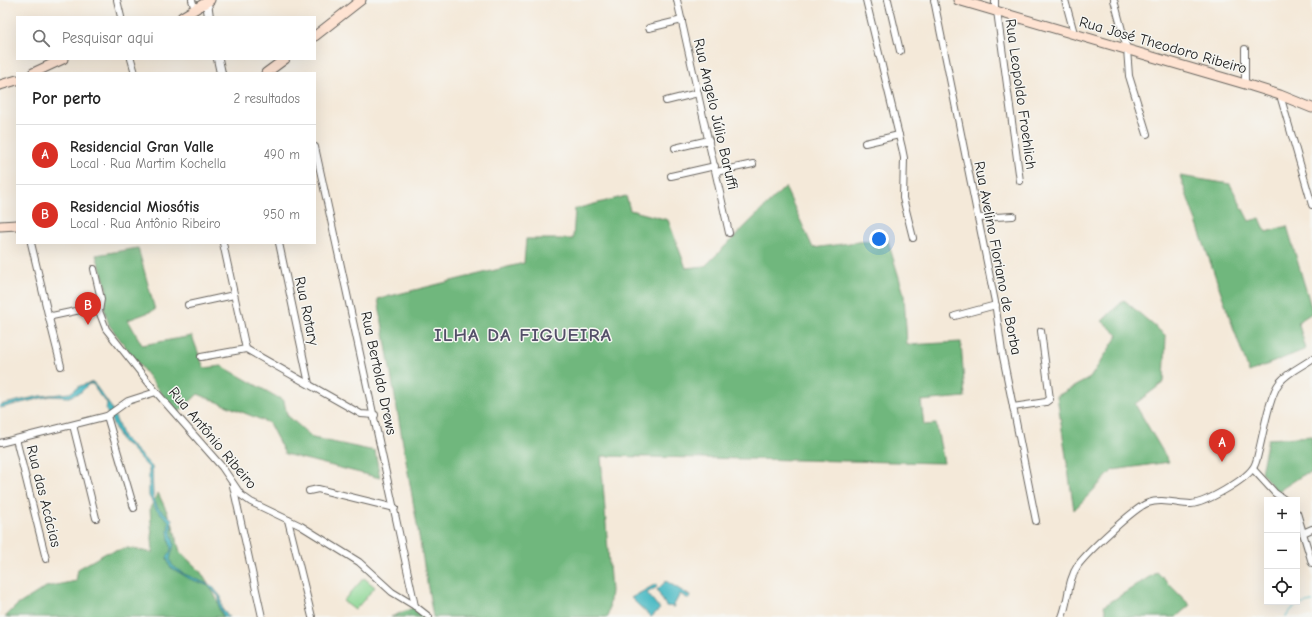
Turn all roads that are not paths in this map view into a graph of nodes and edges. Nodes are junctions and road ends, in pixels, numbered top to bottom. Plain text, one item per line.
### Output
1 (117, 0) edge
2 (192, 0) edge
3 (361, 0) edge
4 (677, 0) edge
5 (866, 0) edge
6 (888, 0) edge
7 (934, 0) edge
8 (958, 0) edge
9 (995, 0) edge
10 (1065, 0) edge
11 (1114, 0) edge
12 (208, 1) edge
13 (195, 10) junction
14 (996, 11) junction
15 (121, 16) edge
16 (184, 16) edge
17 (209, 16) edge
18 (682, 20) junction
19 (649, 28) dead end
20 (1074, 33) junction
21 (316, 35) edge
22 (1127, 49) junction
23 (1245, 50) dead end
24 (900, 51) dead end
25 (61, 60) edge
26 (132, 60) edge
27 (218, 60) edge
28 (284, 60) edge
29 (35, 72) edge
30 (135, 72) edge
31 (221, 72) edge
32 (267, 72) edge
33 (16, 80) edge
34 (1245, 84) junction
35 (0, 85) edge
36 (698, 93) junction
37 (1280, 95) junction
38 (666, 101) dead end
39 (1312, 108) edge
40 (1147, 134) dead end
41 (899, 135) junction
42 (709, 140) junction
43 (865, 142) dead end
44 (675, 148) dead end
45 (316, 151) edge
46 (753, 164) dead end
47 (715, 169) junction
48 (671, 176) dead end
49 (1020, 182) dead end
50 (1312, 205) edge
51 (1013, 216) dead end
52 (978, 218) junction
53 (16, 225) edge
54 (0, 226) edge
55 (730, 233) dead end
56 (913, 238) dead end
57 (31, 244) edge
58 (223, 244) edge
59 (279, 244) edge
60 (94, 269) dead end
61 (234, 295) junction
62 (188, 304) dead end
63 (996, 306) junction
64 (99, 311) junction
65 (48, 314) junction
66 (955, 316) dead end
67 (1041, 331) dead end
68 (246, 349) junction
69 (201, 357) dead end
70 (1312, 359) edge
71 (61, 366) dead end
72 (309, 384) junction
73 (156, 392) junction
74 (1013, 408) junction
75 (375, 415) junction
76 (107, 416) junction
77 (73, 425) junction
78 (16, 439) junction
79 (0, 444) edge
80 (1253, 469) junction
81 (233, 485) junction
82 (309, 491) dead end
83 (1281, 497) edge
84 (251, 502) junction
85 (134, 508) dead end
86 (395, 508) junction
87 (238, 509) junction
88 (96, 518) dead end
89 (288, 520) junction
90 (1036, 521) dead end
91 (1300, 523) edge
92 (1312, 529) edge
93 (1303, 533) junction
94 (46, 559) dead end
95 (1312, 563) edge
96 (415, 606) junction
97 (1065, 615) edge
98 (262, 617) edge
99 (312, 617) edge
100 (429, 617) edge

1 - 15 street
2 - 13 street
3 - 21 main road
4 - 18 street, Rua Angelo Júlio Baruffi
5 - 41 street
6 - 24 street
7 - 52 street, Rua Avelino Floriano de Borba
8 - 14 main road, Rua José Theodoro Ribeiro
9 - 14 street, Rua Leopoldo Froehlich
10 - 20 street
11 - 22 street
12 - 13 main road
12 - 17 street
13 - 16 main road
14 - 20 main road, Rua José Theodoro Ribeiro
14 - 49 street, Rua Leopoldo Froehlich
18 - 19 street
18 - 36 street, Rua Angelo Júlio Baruffi
20 - 22 main road, Rua José Theodoro Ribeiro
22 - 34 main road, Rua José Theodoro Ribeiro
22 - 40 street
23 - 34 street
25 - 29 main road
26 - 30 street
27 - 31 street
28 - 32 main road
33 - 35 main road
34 - 37 main road, Rua José Theodoro Ribeiro
36 - 38 street
36 - 42 street, Rua Angelo Júlio Baruffi
37 - 39 main road, Rua José Theodoro Ribeiro
37 - 50 street
41 - 43 street
41 - 56 street
42 - 44 street
42 - 47 street, Rua Angelo Júlio Baruffi
45 - 75 street, Rua Bertoldo Drews
46 - 47 street
47 - 48 street
47 - 55 street, Rua Angelo Júlio Baruffi
51 - 52 street
52 - 63 street, Rua Avelino Floriano de Borba
53 - 54 main road
57 - 65 street
58 - 61 street
59 - 72 street, Rua Rotary
60 - 64 street, Rua Antônio Ribeiro
61 - 62 street
61 - 68 street
63 - 66 street
63 - 74 street, Rua Avelino Floriano de Borba
64 - 65 street
64 - 73 street, Rua Antônio Ribeiro
65 - 71 street
67 - 74 street
68 - 69 street
68 - 72 street
70 - 80 street
72 - 75 street
73 - 76 street
73 - 81 street, Rua Antônio Ribeiro
74 - 90 street, Rua Avelino Floriano de Borba
75 - 86 street, Rua Bertoldo Drews
76 - 77 street
76 - 85 street
77 - 78 street
77 - 88 street
78 - 79 street
78 - 94 street, Rua das Acácias
80 - 83 street
80 - 97 street
81 - 84 street, Rua Antônio Ribeiro
81 - 87 street
82 - 86 street
84 - 87 street
84 - 89 street, Rua Antônio Ribeiro
86 - 96 street, Rua Bertoldo Drews
87 - 98 street
89 - 96 street, Rua Antônio Ribeiro
89 - 99 street
91 - 93 street
92 - 93 street
93 - 95 street
96 - 100 street, Rua Antônio Ribeiro

